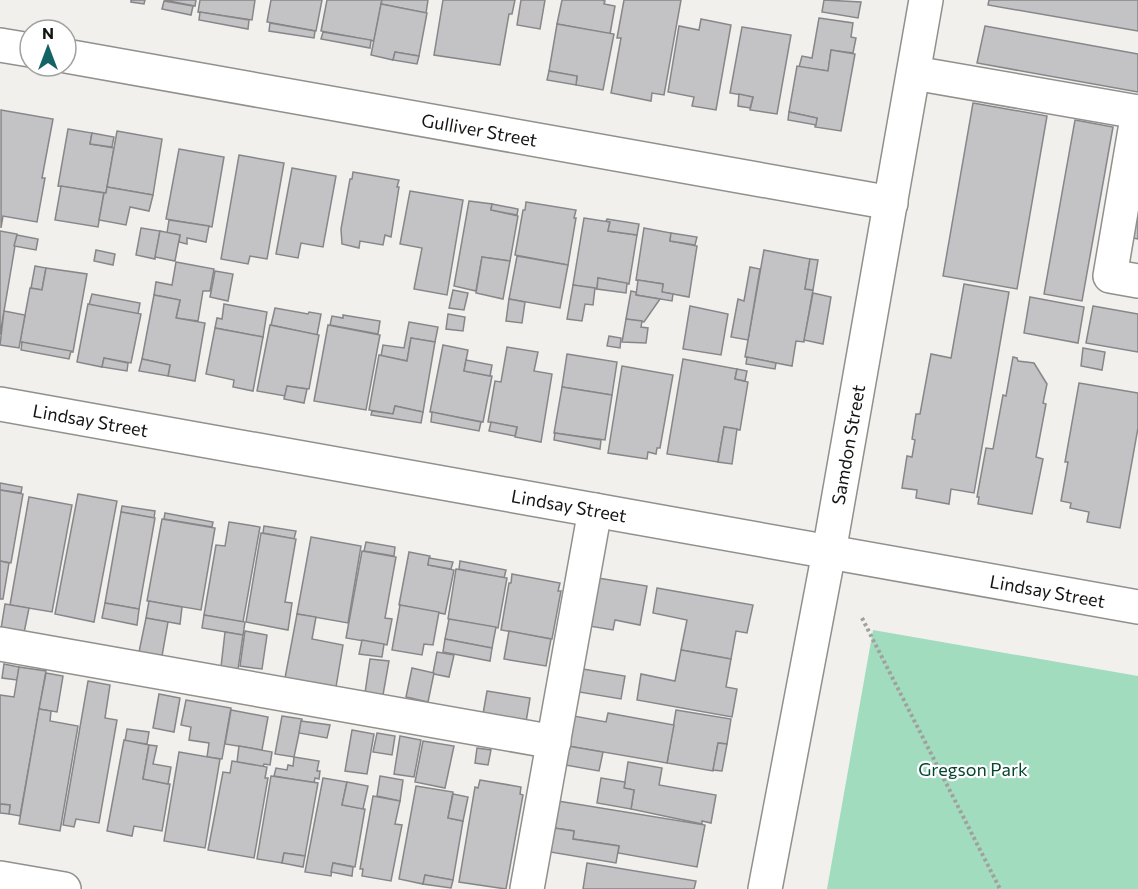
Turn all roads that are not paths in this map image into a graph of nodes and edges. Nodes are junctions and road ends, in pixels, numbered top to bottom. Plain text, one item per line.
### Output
1 (926, 0) edge
2 (0, 45) edge
3 (18, 48) edge
4 (78, 58) edge
5 (914, 73) junction
6 (1138, 112) edge
7 (891, 203) junction
8 (1138, 281) edge
9 (0, 405) edge
10 (595, 510) junction
11 (829, 552) junction
12 (1138, 607) edge
13 (0, 644) edge
14 (554, 742) junction
15 (0, 878) edge
16 (64, 889) edge
17 (527, 889) edge
18 (765, 889) edge

1 - 5 street, Samdon Street
2 - 3 street
4 - 7 street, Gulliver Street
5 - 6 street
5 - 7 street, Samdon Street
6 - 8 street
7 - 11 street, Samdon Street
9 - 10 street, Lindsay Street
10 - 11 street, Lindsay Street
10 - 14 street
11 - 12 street, Lindsay Street
11 - 18 street, Samdon Street
13 - 14 street
14 - 17 street
15 - 16 street

